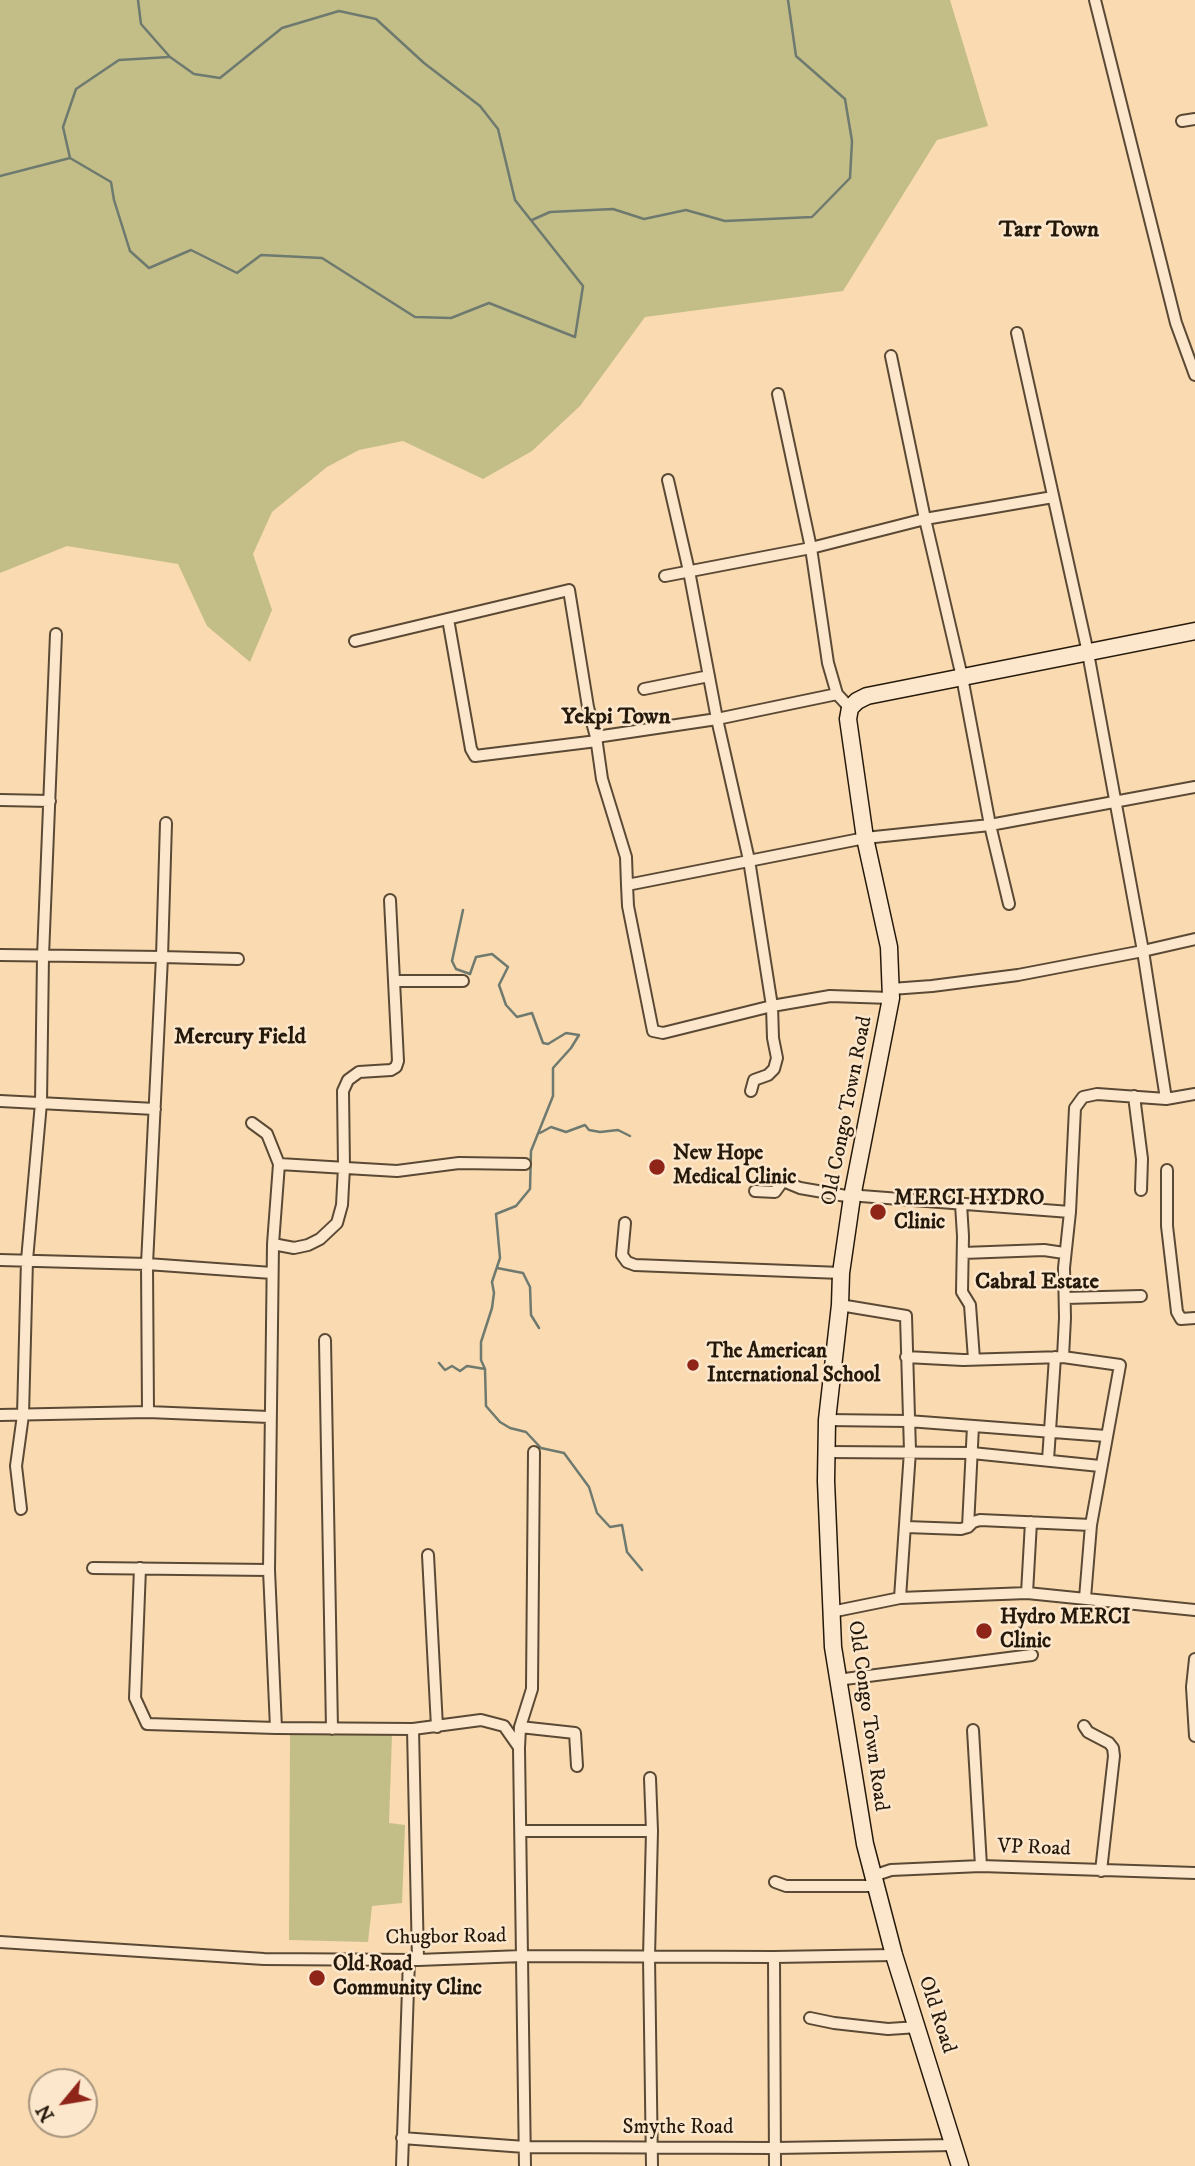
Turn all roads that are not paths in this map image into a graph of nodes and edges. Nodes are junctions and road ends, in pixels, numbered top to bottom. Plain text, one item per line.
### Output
1 (1095, 0) edge
2 (1195, 119) edge
3 (1182, 121) dead end
4 (1017, 333) dead end
5 (891, 356) dead end
6 (1195, 376) edge
7 (778, 394) dead end
8 (668, 480) dead end
9 (1054, 497) junction
10 (925, 519) junction
11 (811, 548) junction
12 (689, 571) junction
13 (665, 576) dead end
14 (448, 619) junction
15 (1195, 631) edge
16 (56, 634) dead end
17 (355, 641) dead end
18 (1088, 653) junction
19 (709, 676) junction
20 (962, 677) junction
21 (644, 689) dead end
22 (837, 694) junction
23 (850, 708) junction
24 (717, 719) junction
25 (596, 739) junction
26 (1195, 787) edge
27 (0, 800) edge
28 (1115, 800) junction
29 (50, 802) junction
30 (166, 823) dead end
31 (990, 825) junction
32 (865, 838) junction
33 (749, 860) junction
34 (627, 885) junction
35 (390, 900) dead end
36 (1009, 904) dead end
37 (1195, 939) edge
38 (1143, 951) junction
39 (0, 955) edge
40 (43, 956) junction
41 (162, 957) junction
42 (237, 958) dead end
43 (396, 981) junction
44 (463, 981) dead end
45 (891, 993) junction
46 (772, 1006) junction
47 (751, 1091) dead end
48 (1195, 1094) edge
49 (1134, 1096) junction
50 (1166, 1099) junction
51 (0, 1101) edge
52 (41, 1103) junction
53 (155, 1109) junction
54 (252, 1123) dead end
55 (279, 1164) junction
56 (525, 1164) dead end
57 (344, 1167) junction
58 (1167, 1170) dead end
59 (1141, 1190) dead end
60 (755, 1191) dead end
61 (852, 1194) junction
62 (961, 1204) junction
63 (1070, 1212) junction
64 (625, 1223) dead end
65 (272, 1244) junction
66 (963, 1253) junction
67 (1065, 1253) junction
68 (0, 1260) edge
69 (27, 1260) junction
70 (147, 1264) junction
71 (272, 1273) junction
72 (841, 1273) junction
73 (1141, 1296) dead end
74 (1065, 1298) junction
75 (840, 1306) junction
76 (1195, 1318) edge
77 (325, 1340) dead end
78 (906, 1357) junction
79 (1059, 1357) junction
80 (974, 1359) junction
81 (148, 1412) junction
82 (0, 1415) edge
83 (23, 1415) junction
84 (269, 1416) junction
85 (827, 1420) junction
86 (908, 1422) junction
87 (973, 1426) junction
88 (1051, 1432) junction
89 (1106, 1436) junction
90 (910, 1451) junction
91 (534, 1452) dead end
92 (825, 1452) junction
93 (972, 1453) junction
94 (1048, 1460) junction
95 (1100, 1466) junction
96 (21, 1509) dead end
97 (1031, 1522) junction
98 (1091, 1525) junction
99 (906, 1527) junction
100 (968, 1527) junction
101 (428, 1555) dead end
102 (93, 1568) dead end
103 (140, 1568) junction
104 (269, 1570) junction
105 (1027, 1593) junction
106 (900, 1598) junction
107 (1085, 1598) junction
108 (1195, 1610) edge
109 (831, 1612) junction
110 (1032, 1655) dead end
111 (1195, 1659) edge
112 (837, 1680) junction
113 (1084, 1726) dead end
114 (437, 1727) junction
115 (520, 1727) junction
116 (276, 1728) junction
117 (332, 1729) junction
118 (413, 1729) junction
119 (974, 1730) dead end
120 (1195, 1736) edge
121 (519, 1748) junction
122 (577, 1766) dead end
123 (650, 1778) dead end
124 (522, 1831) junction
125 (652, 1831) junction
126 (982, 1866) junction
127 (1101, 1871) junction
128 (1195, 1873) edge
129 (874, 1881) junction
130 (775, 1882) dead end
131 (0, 1942) edge
132 (894, 1955) junction
133 (522, 1956) junction
134 (649, 1957) junction
135 (774, 1957) junction
136 (413, 1959) junction
137 (810, 2018) dead end
138 (918, 2027) junction
139 (402, 2138) junction
140 (955, 2145) junction
141 (526, 2147) junction
142 (652, 2148) junction
143 (775, 2148) junction
144 (402, 2166) edge
145 (525, 2166) edge
146 (652, 2166) edge
147 (775, 2166) edge
148 (960, 2166) edge

1 - 6 street
2 - 3 street
4 - 9 street
5 - 10 street
7 - 11 street
8 - 12 street
9 - 10 street
9 - 18 street
10 - 11 street
10 - 20 street
11 - 12 street
11 - 22 street
12 - 13 street
12 - 19 street
14 - 17 street
14 - 25 street
14 - 25 street
15 - 18 street
16 - 29 street
18 - 20 street
18 - 28 street
19 - 21 street
19 - 24 street
20 - 23 street
20 - 31 street
22 - 23 street
22 - 24 street
23 - 32 street, Old Congo Town Road
24 - 25 street
24 - 33 street
25 - 34 street
26 - 28 street
27 - 29 street
28 - 31 street
28 - 38 street
29 - 40 street
30 - 41 street
31 - 32 street
31 - 36 street
32 - 33 street
32 - 45 street, Old Congo Town Road
33 - 34 street
33 - 46 street
34 - 46 street
35 - 43 street
37 - 38 street
38 - 45 street
38 - 50 street
39 - 40 street
40 - 41 street
40 - 52 street
41 - 42 street
41 - 53 street
43 - 44 street
43 - 57 street
45 - 46 street
45 - 61 street, Old Congo Town Road
46 - 47 street
48 - 50 street
49 - 50 street
49 - 59 street
49 - 63 street
51 - 52 street
52 - 53 street
52 - 69 street
53 - 70 street
54 - 55 street
55 - 57 street
55 - 65 street
56 - 57 street
57 - 65 street
58 - 76 street
60 - 61 street
61 - 62 street
61 - 72 street, Old Congo Town Road
62 - 63 street
62 - 66 street
63 - 67 street
64 - 72 street
65 - 71 street
66 - 67 street
66 - 80 street
67 - 74 street
68 - 69 street
69 - 70 street
69 - 83 street
70 - 71 street
70 - 81 street
71 - 84 street
72 - 75 street, Old Congo Town Road
73 - 74 street
74 - 79 street
75 - 78 street
75 - 85 street, Old Congo Town Road
77 - 117 street
78 - 80 street
78 - 86 street
79 - 80 street
79 - 88 street
79 - 89 street
81 - 83 street
81 - 84 street
82 - 83 street
83 - 96 street
84 - 104 street
85 - 86 street
85 - 92 street, Old Congo Town Road
86 - 87 street
86 - 90 street
87 - 88 street
87 - 93 street
88 - 89 street
88 - 94 street
89 - 95 street
90 - 92 street
90 - 93 street
90 - 99 street
91 - 115 street
92 - 109 street, Old Congo Town Road
93 - 94 street
93 - 100 street
94 - 95 street
95 - 98 street
97 - 98 street
97 - 100 street
97 - 105 street
98 - 107 street
99 - 100 street
99 - 106 street
101 - 114 street
102 - 103 street
103 - 104 street
103 - 116 street
104 - 116 street
105 - 106 street
105 - 107 street
106 - 109 street
107 - 108 street
109 - 112 street, Old Congo Town Road
110 - 112 street
111 - 120 street
112 - 129 street, Old Congo Town Road
113 - 127 street
114 - 118 street
114 - 121 street
115 - 121 street
115 - 122 street
116 - 117 street
117 - 118 street
118 - 136 street
119 - 126 street
121 - 124 street
123 - 125 street
124 - 125 street
124 - 133 street
125 - 134 street
126 - 127 street, VP Road
126 - 129 street, VP Road
127 - 128 street, VP Road
129 - 130 street, VP Road
129 - 132 street, Old Road
131 - 136 street, Chugbor Road
132 - 135 street, Chugbor Road
132 - 138 street, Old Road
133 - 134 street, Chugbor Road
133 - 136 street, Chugbor Road
133 - 141 street
134 - 135 street, Chugbor Road
134 - 142 street
135 - 143 street
136 - 139 street
137 - 138 street
138 - 140 street, Old Road
139 - 141 street, Smythe Road
139 - 144 street
140 - 143 street, Smythe Road
140 - 148 street, Old Road
141 - 142 street, Smythe Road
141 - 145 street
142 - 143 street, Smythe Road
142 - 146 street
143 - 147 street

